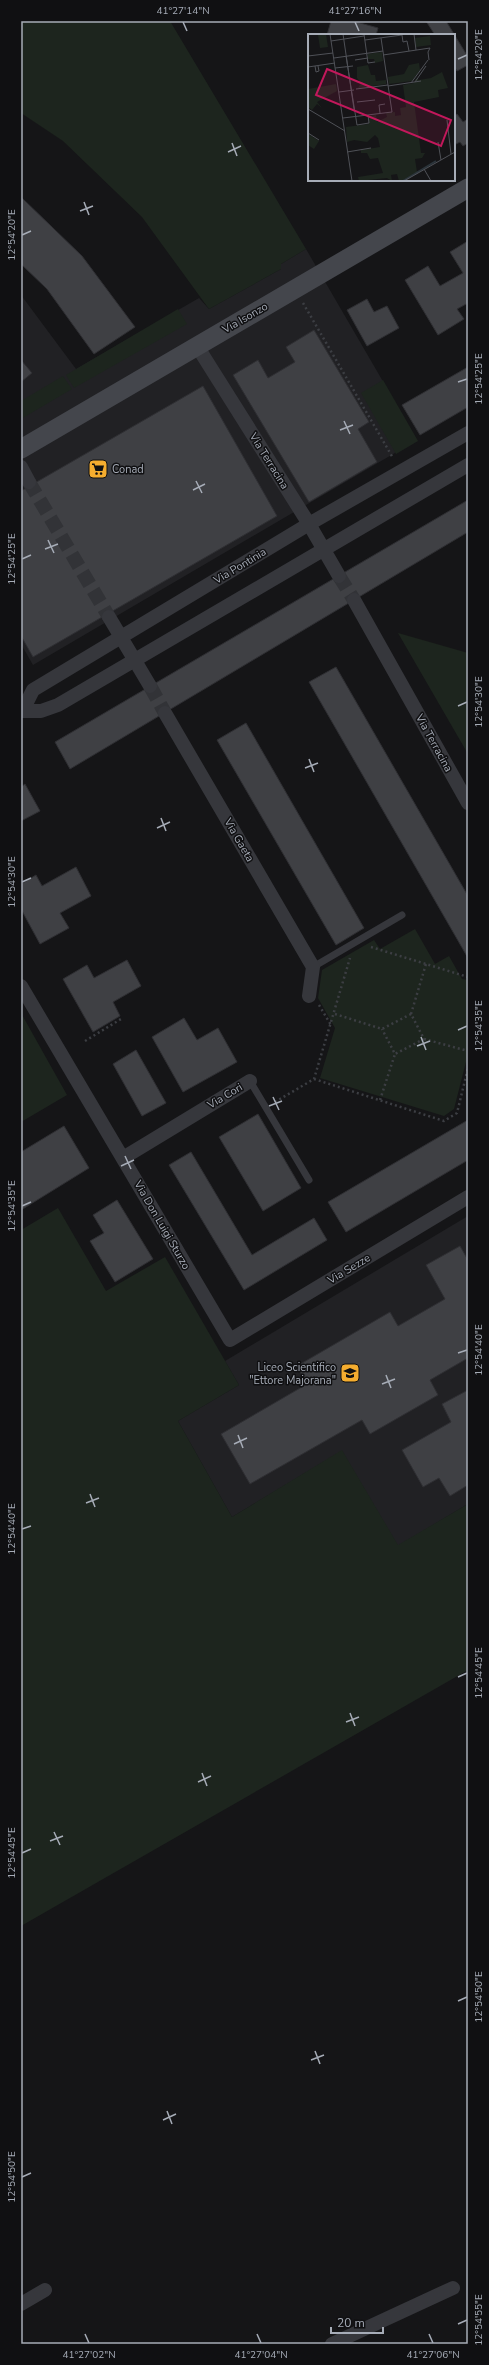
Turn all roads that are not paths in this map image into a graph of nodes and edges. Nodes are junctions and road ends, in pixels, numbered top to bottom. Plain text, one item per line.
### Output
1 (468, 188) edge
2 (197, 346) junction
3 (468, 433) edge
4 (21, 449) edge
5 (468, 465) edge
6 (21, 467) edge
7 (29, 482) tunnel mouth
8 (309, 524) junction
9 (324, 549) junction
10 (339, 576) tunnel mouth
11 (354, 600) tunnel mouth
12 (110, 617) tunnel mouth
13 (121, 637) junction
14 (135, 661) junction
15 (150, 686) tunnel mouth
16 (22, 710) edge
17 (165, 713) tunnel mouth
18 (468, 802) edge
19 (402, 915) dead end
20 (313, 967) junction
21 (21, 986) edge
22 (309, 996) dead end
23 (250, 1081) joint
24 (123, 1158) junction
25 (309, 1180) dead end
26 (468, 1197) edge
27 (230, 1340) joint
28 (454, 2288) dead end
29 (45, 2290) dead end
30 (21, 2304) edge
31 (332, 2344) edge

1 - 2 main road, Via Isonzo
2 - 4 main road, Via Isonzo
2 - 8 street, Via Terracina
3 - 8 street, Via Pontinia
5 - 9 street, Via Pontinia
6 - 7 street
8 - 9 street, Via Terracina
8 - 13 street, Via Pontinia
9 - 10 street, Via Terracina
9 - 14 street, Via Pontinia
11 - 18 street, Via Terracina
12 - 13 street
13 - 14 street
13 - 16 street, Via Pontinia
14 - 15 street
14 - 16 street, Via Pontinia
17 - 20 street, Via Gaeta
19 - 20 lane
20 - 22 street
21 - 24 street, Via Don Luigi Sturzo
23 - 24 street, Via Cori
23 - 25 lane, Via Cori
24 - 27 street, Via Don Luigi Sturzo
26 - 27 street, Via Sezze
28 - 31 street
29 - 30 street

